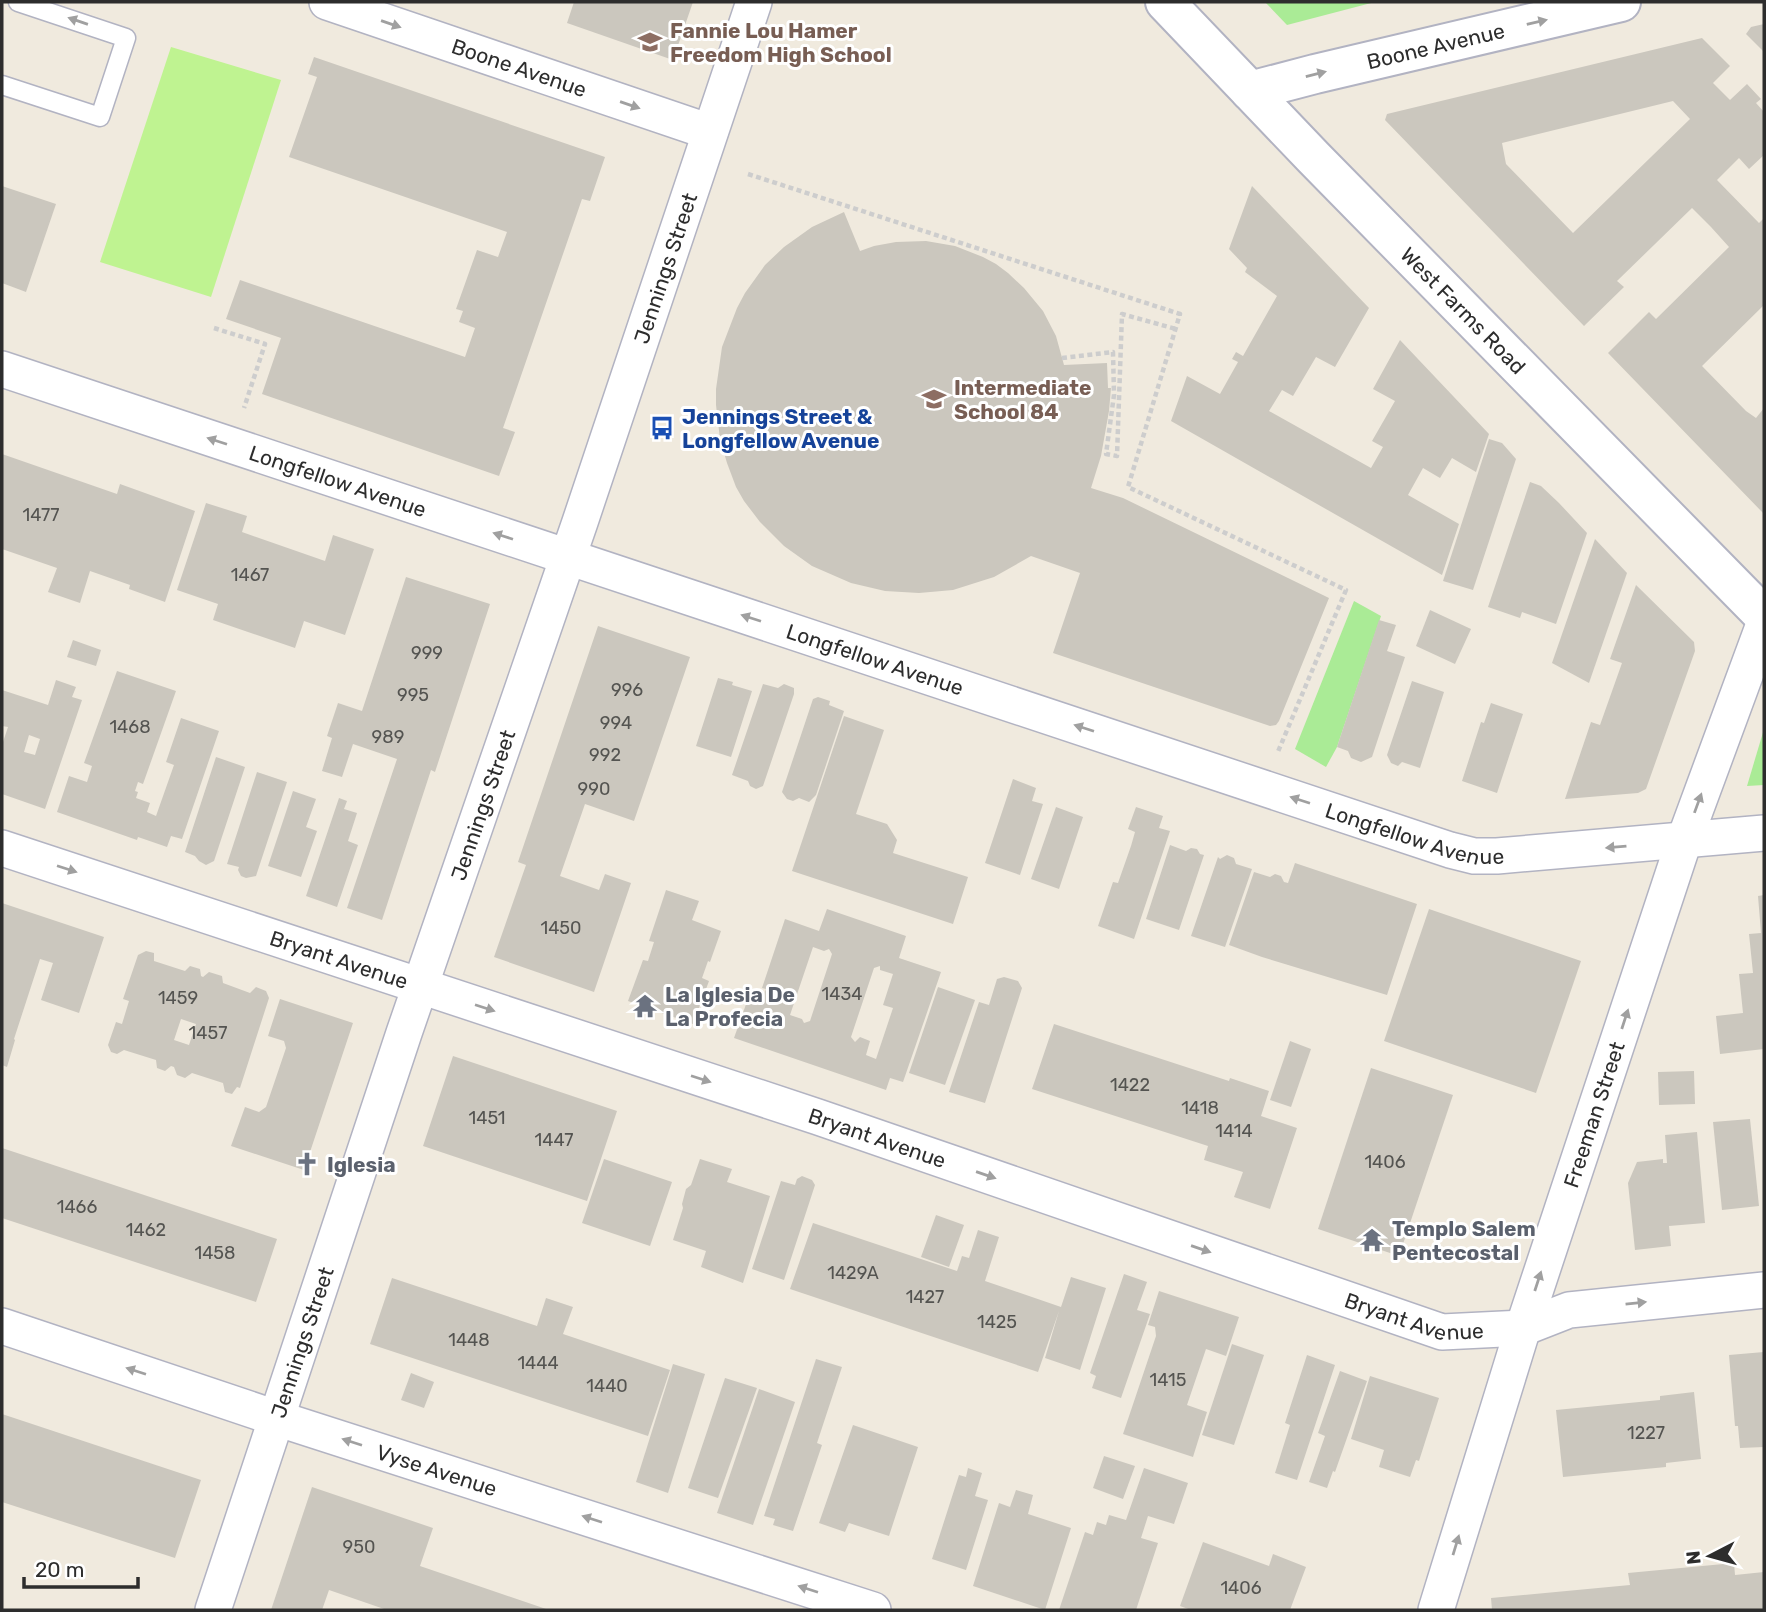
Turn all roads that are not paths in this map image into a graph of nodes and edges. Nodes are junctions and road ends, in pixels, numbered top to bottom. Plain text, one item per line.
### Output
1 (327, 2) edge
2 (754, 2) edge
3 (1165, 2) edge
4 (1621, 2) edge
5 (26, 3) edge
6 (2, 85) edge
7 (1250, 91) junction
8 (710, 132) junction
9 (2, 369) edge
10 (568, 557) junction
11 (1764, 616) edge
12 (1764, 624) edge
13 (1764, 833) edge
14 (1684, 841) junction
15 (2, 848) edge
16 (420, 987) junction
17 (1764, 1290) edge
18 (2, 1326) edge
19 (1522, 1328) junction
20 (276, 1418) junction
21 (213, 1610) edge
22 (873, 1610) edge
23 (1436, 1610) edge

1 -> 8 street, Boone Avenue
2 - 8 street, Jennings Street
3 - 7 street, West Farms Road
7 -> 4 street, Boone Avenue
6 -> 5 lane
7 - 11 street, West Farms Road
8 - 10 street, Jennings Street
10 -> 9 street, Longfellow Avenue
14 -> 10 street, Longfellow Avenue
10 - 16 street, Jennings Street
14 -> 12 street, Freeman Street
13 - 14 street, Longfellow Avenue
19 -> 14 street, Freeman Street
15 -> 16 street, Bryant Avenue
16 -> 19 street, Bryant Avenue
16 - 20 street, Jennings Street
19 -> 17 street, Bryant Avenue
20 -> 18 street, Vyse Avenue
23 -> 19 street, Freeman Street
20 - 21 street, Jennings Street
22 -> 20 street, Vyse Avenue

